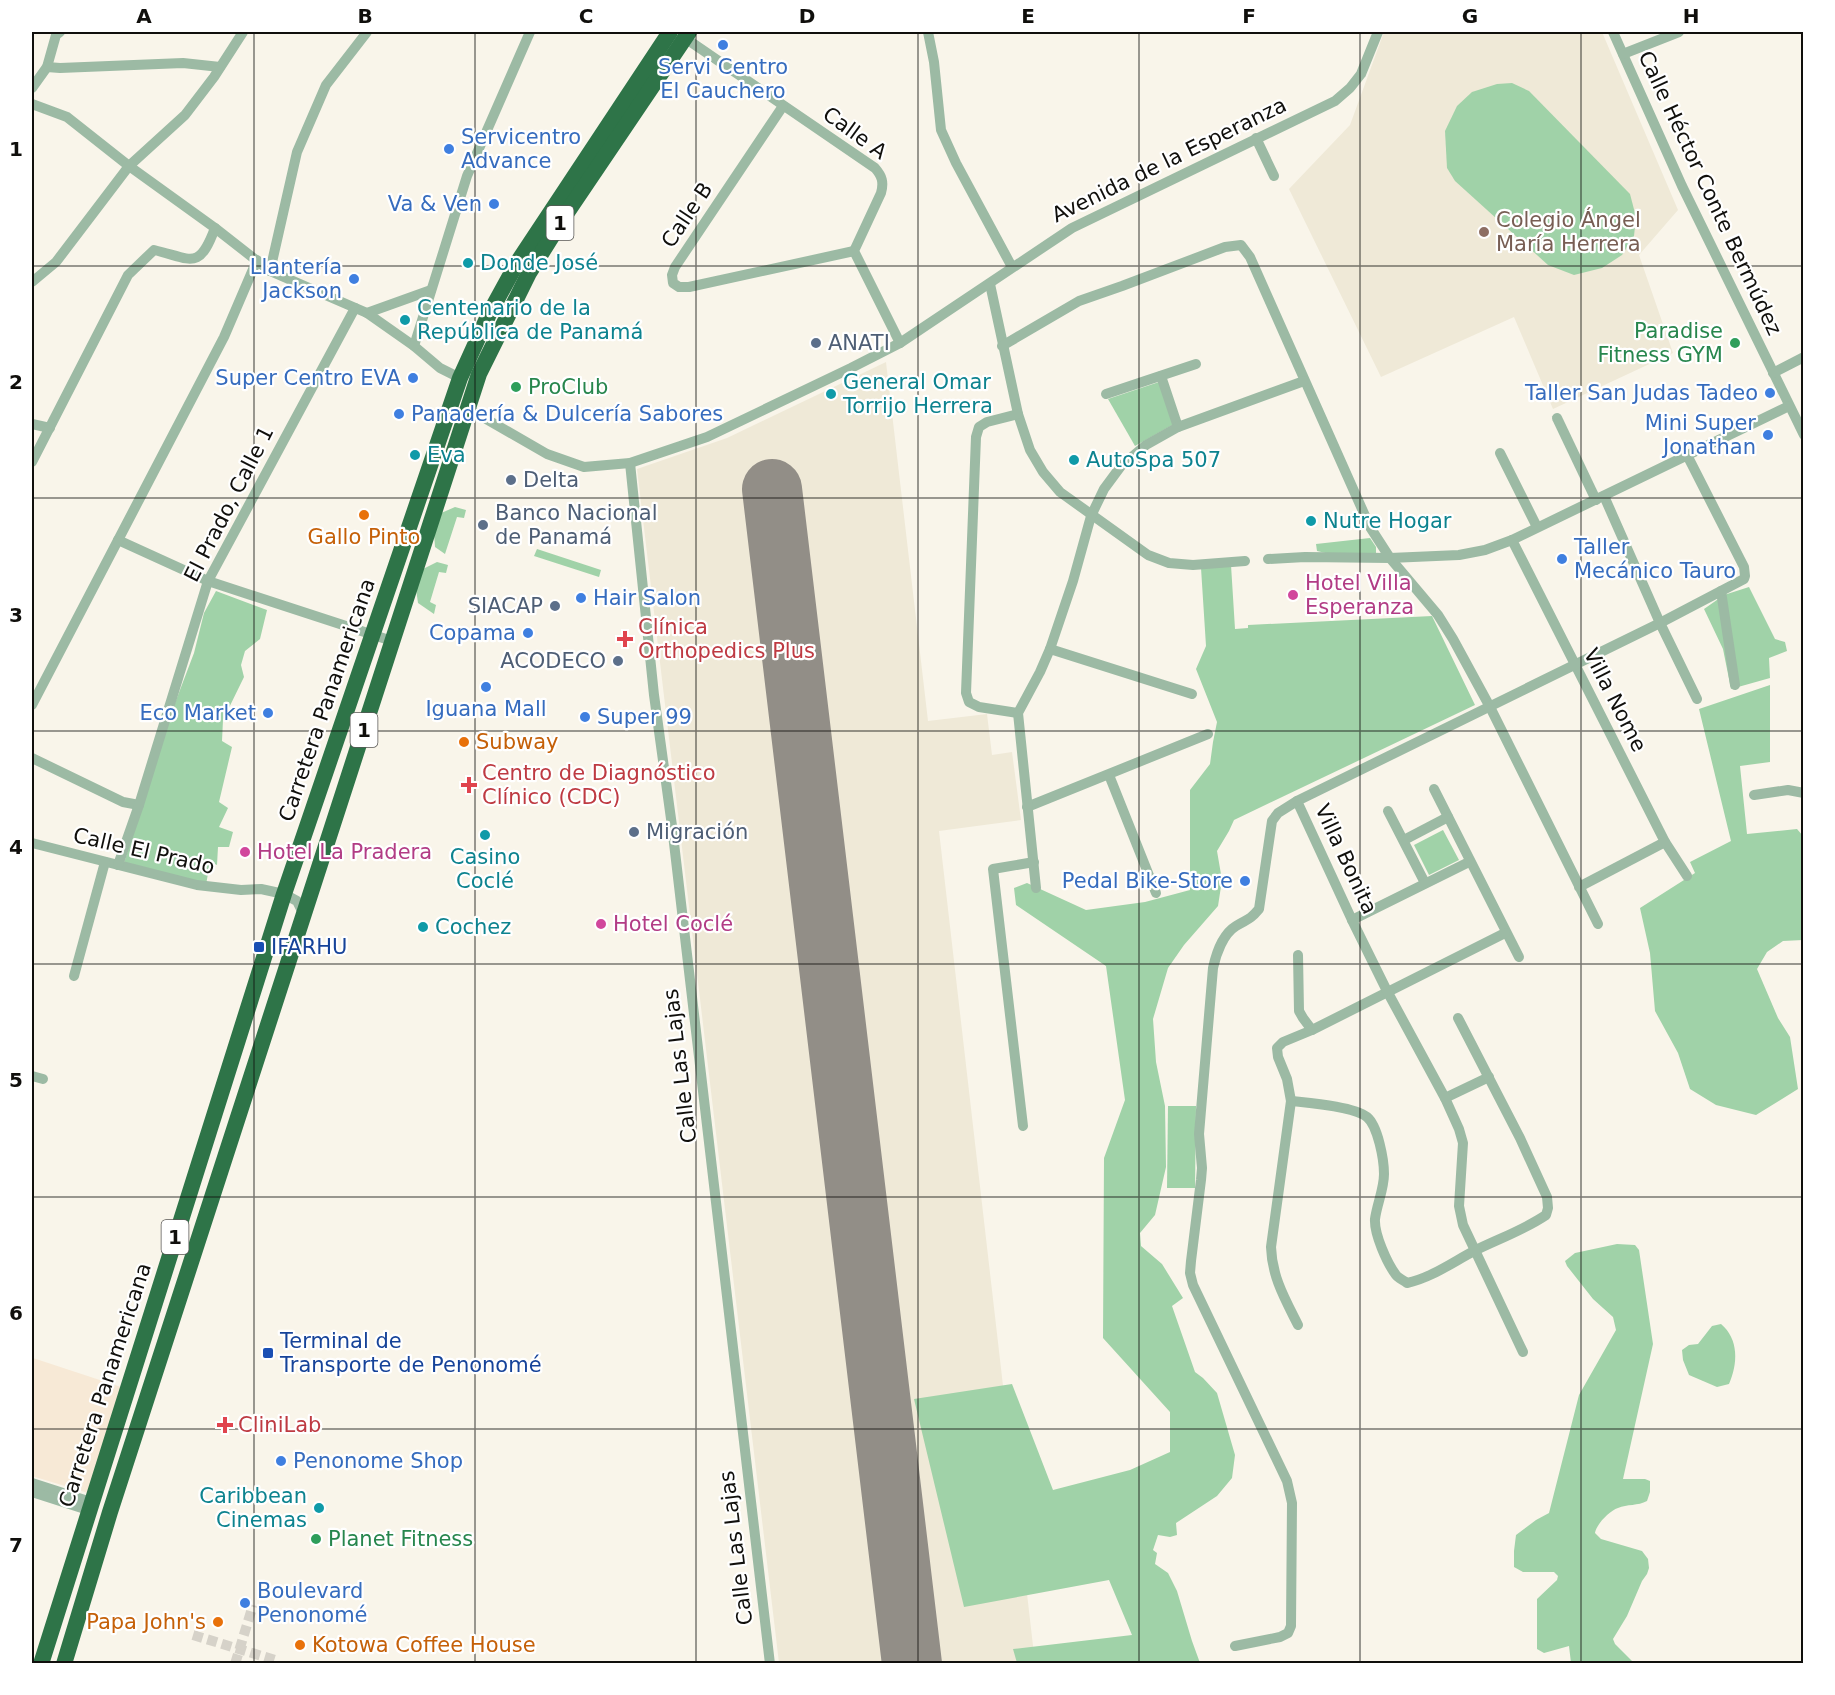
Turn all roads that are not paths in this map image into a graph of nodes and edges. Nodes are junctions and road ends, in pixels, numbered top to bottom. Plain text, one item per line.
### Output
1 (60, 32) edge
2 (243, 32) edge
3 (367, 32) edge
4 (530, 32) edge
5 (928, 32) edge
6 (1378, 32) edge
7 (1614, 32) edge
8 (1679, 32) edge
9 (681, 34) edge
10 (1623, 54) junction
11 (47, 67) junction
12 (220, 67) junction
13 (32, 88) edge
14 (32, 104) edge
15 (783, 106) junction
16 (1256, 138) junction
17 (129, 166) junction
18 (1274, 176) dead end
19 (215, 228) junction
20 (854, 251) junction
21 (257, 260) junction
22 (1012, 267) junction
23 (270, 271) junction
24 (32, 282) edge
25 (990, 284) junction
26 (431, 290) junction
27 (355, 308) junction
28 (367, 313) junction
29 (900, 343) junction
30 (414, 346) junction
31 (1002, 346) junction
32 (1803, 357) edge
33 (1196, 364) dead end
34 (440, 368) junction
35 (1773, 373) junction
36 (1161, 376) junction
37 (460, 378) junction
38 (1304, 381) junction
39 (1106, 394) dead end
40 (454, 396) junction
41 (1789, 406) junction
42 (467, 408) junction
43 (1018, 414) junction
44 (1557, 418) dead end
45 (32, 424) edge
46 (1178, 427) junction
47 (50, 428) junction
48 (460, 430) junction
49 (1803, 435) edge
50 (1500, 453) dead end
51 (1687, 455) junction
52 (32, 462) edge
53 (630, 463) junction
54 (421, 496) junction
55 (1600, 498) junction
56 (1091, 516) junction
57 (1537, 527) junction
58 (118, 540) junction
59 (1512, 540) junction
60 (1390, 558) junction
61 (1268, 559) dead end
62 (1245, 561) dead end
63 (208, 581) junction
64 (1721, 591) junction
65 (1660, 623) junction
66 (374, 636) junction
67 (392, 641) junction
68 (1050, 649) junction
69 (1575, 665) junction
70 (1735, 685) dead end
71 (1192, 694) dead end
72 (1697, 699) dead end
73 (32, 705) edge
74 (1490, 707) junction
75 (1018, 713) junction
76 (1208, 734) dead end
77 (32, 758) edge
78 (1109, 775) junction
79 (1434, 789) dead end
80 (1803, 793) edge
81 (1754, 795) dead end
82 (1297, 801) junction
83 (139, 805) junction
84 (1027, 807) junction
85 (1388, 811) dead end
86 (1448, 817) junction
87 (1404, 840) junction
88 (1665, 842) junction
89 (32, 843) edge
90 (105, 862) junction
91 (1034, 862) junction
92 (1469, 862) junction
93 (118, 865) junction
94 (1687, 876) dead end
95 (314, 883) junction
96 (1425, 883) junction
97 (1579, 887) junction
98 (1036, 888) dead end
99 (1156, 893) dead end
100 (284, 894) junction
101 (304, 915) junction
102 (1352, 920) junction
103 (1598, 924) dead end
104 (1505, 933) junction
105 (1298, 955) dead end
106 (1519, 957) dead end
107 (74, 976) dead end
108 (1387, 991) junction
109 (1458, 1018) dead end
110 (1312, 1030) junction
111 (1489, 1077) junction
112 (1444, 1098) junction
113 (1291, 1101) junction
114 (1023, 1125) dead end
115 (1476, 1250) junction
116 (1298, 1325) dead end
117 (1523, 1353) dead end
118 (33, 1490) edge
119 (117, 1493) junction
120 (93, 1507) junction
121 (102, 1538) junction
122 (1235, 1646) dead end
123 (41, 1664) edge
124 (64, 1664) edge
125 (770, 1664) edge

1 - 11 street
2 - 12 street
3 - 23 street
4 - 26 street
5 - 22 street
6 - 16 street, Avenida de la Esperanza
7 - 10 street, Calle Héctor Conte Bermúdez
8 - 10 street
9 - 15 street, Calle A
9 - 37 highway, Carretera Panamericana / 1
9 - 42 highway, Carretera Panamericana / 1
10 - 35 street, Calle Héctor Conte Bermúdez
11 - 12 street
11 - 13 street
12 - 17 street
14 - 17 street
15 - 20 street, Calle A
15 - 20 street, Calle B
16 - 18 street
16 - 22 street, Avenida de la Esperanza
17 - 19 street
17 - 24 street
19 - 21 street
19 - 47 street
20 - 29 street
21 - 23 street
21 - 58 street
22 - 25 street, Avenida de la Esperanza
23 - 27 street
25 - 29 street, Avenida de la Esperanza
25 - 31 street
26 - 28 street
26 - 30 street
27 - 28 street
27 - 63 street, El Prado, Calle 1
28 - 30 street
29 - 53 street, Avenida de la Esperanza
30 - 34 street
31 - 38 street
31 - 43 street
32 - 35 street
33 - 36 street
34 - 37 street
34 - 40 street
35 - 41 street, Calle Héctor Conte Bermúdez
36 - 39 street
36 - 46 street
37 - 40 highway, Carretera Panamericana / 1
37 - 48 highway
38 - 46 street
38 - 60 street
40 - 54 highway, Carretera Panamericana / 1
41 - 49 street, Calle Héctor Conte Bermúdez
41 - 51 street
42 - 48 highway, Carretera Panamericana / 1
42 - 53 street, Avenida de la Esperanza
43 - 56 street
43 - 75 street
44 - 55 street
45 - 47 street
46 - 56 street
47 - 52 street
48 - 67 highway, Carretera Panamericana / 1
50 - 57 street
51 - 55 street
51 - 64 street, Villa Bonita
53 - 125 street, Calle Las Lajas
54 - 66 highway, Carretera Panamericana / 1
54 - 67 highway, 1
55 - 57 street
55 - 65 street
56 - 62 street
56 - 68 street
57 - 59 street
58 - 63 street
58 - 73 street
59 - 60 street
59 - 69 street, Villa Nome
60 - 61 street
60 - 74 street
63 - 66 street
63 - 83 street, El Prado, Calle 1
64 - 65 street, Villa Bonita
64 - 70 street
65 - 69 street, Villa Bonita
65 - 72 street
66 - 67 street
66 - 100 highway, Carretera Panamericana / 1
67 - 95 highway, Carretera Panamericana / 1
68 - 71 street
68 - 75 street
69 - 74 street, Villa Bonita
69 - 88 street, Villa Nome
74 - 82 street, Villa Bonita
74 - 97 street
75 - 84 street
76 - 78 street
77 - 83 street
78 - 84 street
78 - 99 street
79 - 86 street
80 - 81 street
82 - 102 street, Villa Bonita
82 - 122 street
83 - 93 street, El Prado, Calle 1
84 - 91 street
85 - 87 street
86 - 87 street
86 - 92 street
87 - 96 street
88 - 94 street, Villa Nome
88 - 97 street
89 - 90 street, Calle El Prado
90 - 93 street, Calle El Prado
90 - 107 street
91 - 98 street
91 - 114 street
92 - 96 street
92 - 104 street
93 - 100 street, Calle El Prado
95 - 100 street
95 - 101 highway, Carretera Panamericana / 1
96 - 102 street
97 - 103 street
100 - 101 street
100 - 120 highway, Carretera Panamericana / 1
101 - 119 highway, Carretera Panamericana / 1
102 - 108 street, Villa Bonita
104 - 106 street
104 - 108 street
105 - 110 street
108 - 110 street
108 - 112 street, Villa Bonita
109 - 111 street
110 - 113 street
111 - 112 street
111 - 115 street
112 - 115 street, Villa Bonita
113 - 115 street
113 - 116 street
115 - 117 street, Villa Bonita
118 - 120 street
119 - 120 highway
119 - 121 highway, Carretera Panamericana / 1
120 - 121 highway
120 - 123 highway, Carretera Panamericana / 1
121 - 124 highway, Carretera Panamericana / 1

